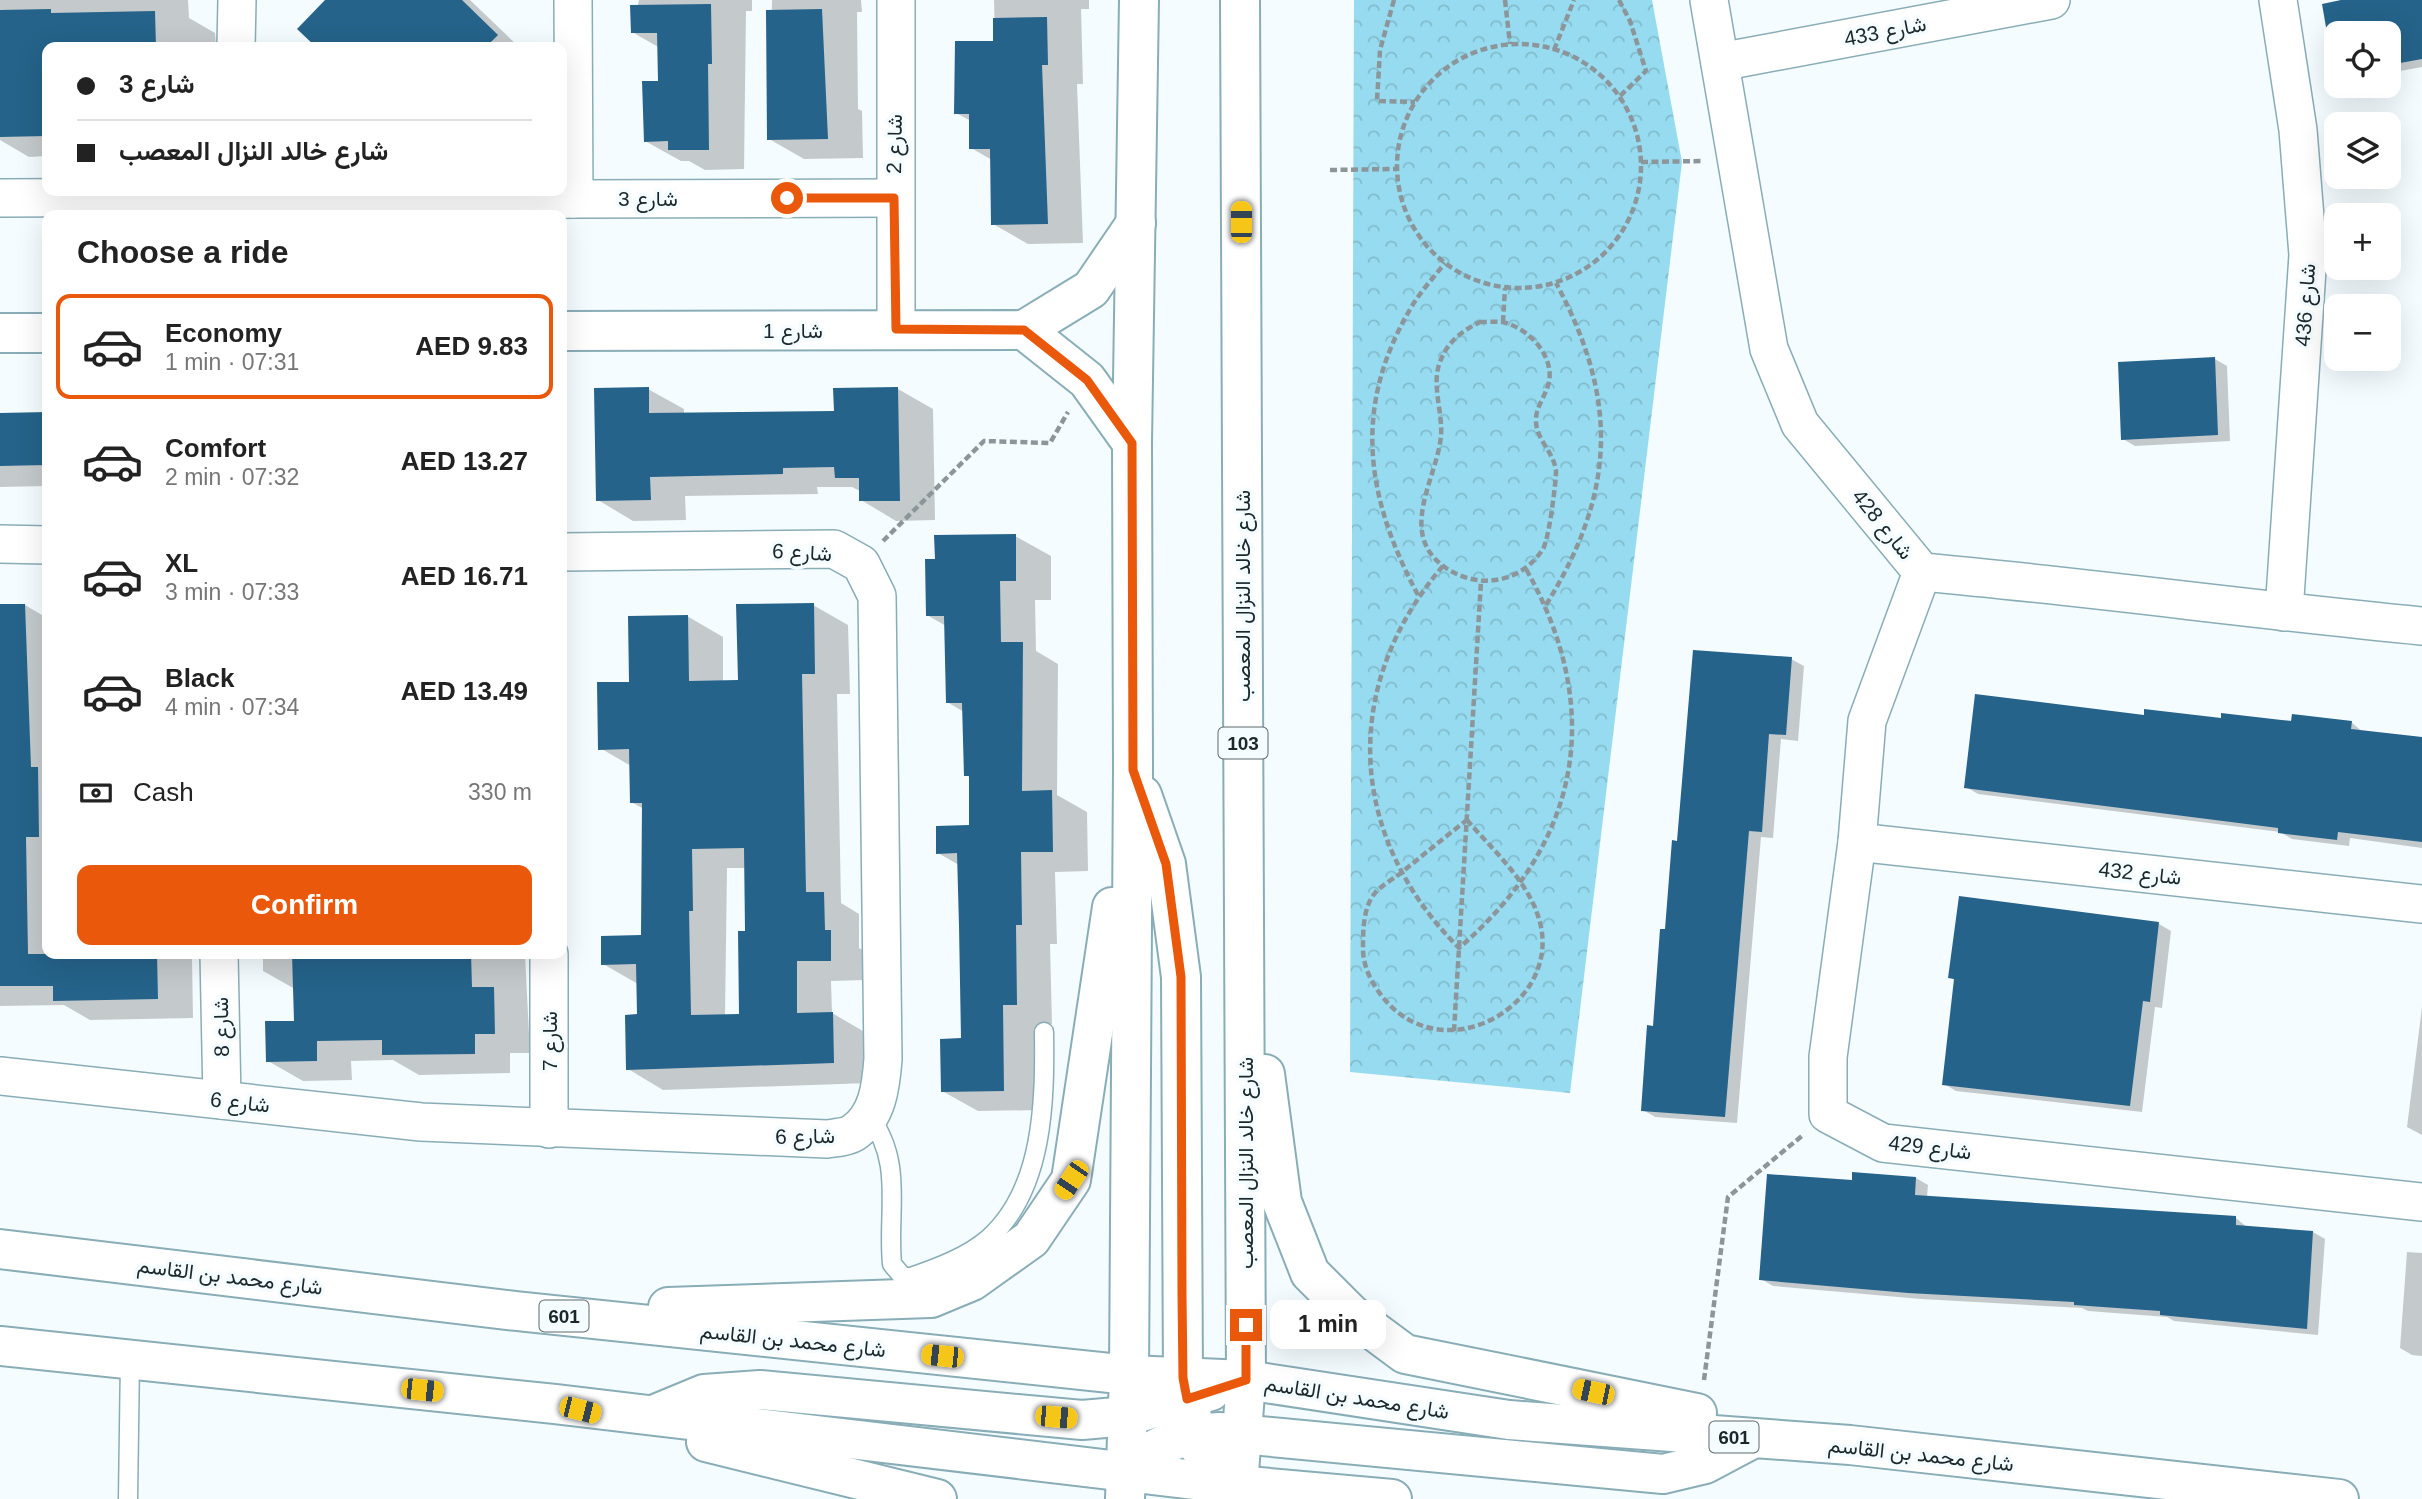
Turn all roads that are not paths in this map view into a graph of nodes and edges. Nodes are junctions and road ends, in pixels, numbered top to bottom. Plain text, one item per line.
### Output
1 (237, 0) edge
2 (573, 0) edge
3 (896, 0) edge
4 (1139, 0) edge
5 (1240, 0) edge
6 (1709, 0) edge
7 (2051, 0) edge
8 (2277, 0) edge
9 (236, 42) edge
10 (1720, 62) junction
11 (118, 196) edge
12 (257, 196) edge
13 (0, 198) edge
14 (573, 198) junction
15 (894, 198) junction
16 (403, 209) edge
17 (1136, 223) junction
18 (896, 329) junction
19 (1024, 330) junction
20 (567, 331) edge
21 (0, 333) edge
22 (42, 333) edge
23 (1132, 443) junction
24 (0, 544) edge
25 (42, 545) edge
26 (567, 552) edge
27 (1922, 572) junction
28 (2284, 612) junction
29 (2422, 626) edge
30 (1133, 770) junction
31 (1857, 842) junction
32 (2422, 904) edge
33 (1244, 914) junction
34 (219, 959) edge
35 (549, 959) edge
36 (1044, 1032) dead end
37 (0, 1076) edge
38 (222, 1100) junction
39 (869, 1116) junction
40 (549, 1129) junction
41 (2422, 1202) edge
42 (0, 1248) edge
43 (516, 1311) junction
44 (0, 1346) edge
45 (130, 1359) junction
46 (1129, 1375) junction
47 (1246, 1380) junction
48 (555, 1404) junction
49 (1171, 1412) junction
50 (653, 1415) junction
51 (1240, 1434) junction
52 (1754, 1438) junction
53 (1850, 1445) junction
54 (1125, 1484) edge
55 (1181, 1488) edge
56 (1237, 1492) edge
57 (128, 1499) edge
58 (937, 1499) edge
59 (1392, 1499) edge
60 (2339, 1499) edge

1 - 9 street
2 - 14 street
3 - 15 street, شارع 2
4 - 17 main road
5 - 33 main road, شارع خالد النزال المعصب / 103
6 - 10 street, شارع 428
7 - 10 street, شارع 433
8 - 28 street, شارع 436
10 - 27 street, شارع 428
11 - 13 street, شارع 3
12 - 16 street, شارع 3
14 - 15 street, شارع 3
14 - 16 street, شارع 3
15 - 18 street, شارع 2
17 - 19 main road
17 - 23 main road
18 - 19 main road, شارع 1
18 - 20 main road, شارع 1
19 - 23 main road
21 - 22 main road
23 - 30 main road
24 - 25 street
26 - 39 street, شارع 6
27 - 28 street, شارع 428
27 - 31 street
28 - 29 street, شارع 428
30 - 43 main road
30 - 46 main road
30 - 49 main road
31 - 32 street, شارع 432
31 - 41 street, شارع 429
33 - 47 main road, شارع خالد النزال المعصب / 103
33 - 53 main road
34 - 38 street, شارع 8
35 - 40 street, شارع 7
36 - 39 lane
37 - 38 street, شارع 6
38 - 40 street, شارع 6
39 - 40 street, شارع 6
42 - 43 main road, شارع محمد بن القاسم / 601
43 - 46 main road, شارع محمد بن القاسم / 601
44 - 45 main road
45 - 48 main road
45 - 57 lane
46 - 49 main road, شارع محمد بن القاسم / 601
46 - 49 main road
47 - 49 main road, شارع محمد بن القاسم / 601
47 - 51 main road, شارع خالد النزال المعصب / 103
47 - 52 main road, شارع محمد بن القاسم / 601
48 - 50 main road
48 - 58 main road
49 - 50 main road
49 - 51 main road
49 - 54 main road
49 - 55 main road
49 - 56 main road
50 - 54 main road
51 - 52 main road
51 - 56 main road, شارع خالد النزال المعصب / 103
52 - 53 main road, شارع محمد بن القاسم / 601
53 - 60 main road, شارع محمد بن القاسم / 601
54 - 55 main road
55 - 56 main road
56 - 59 main road

